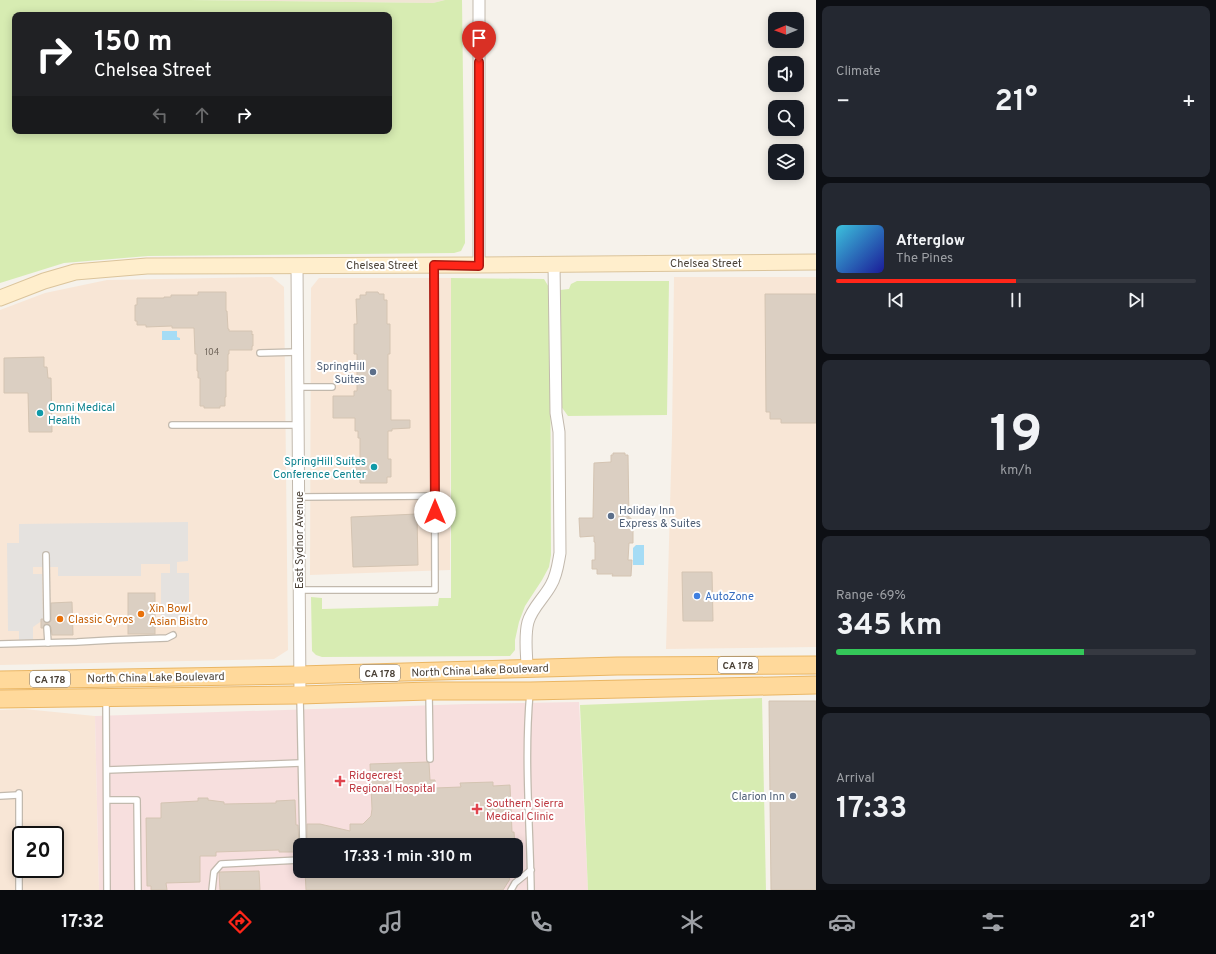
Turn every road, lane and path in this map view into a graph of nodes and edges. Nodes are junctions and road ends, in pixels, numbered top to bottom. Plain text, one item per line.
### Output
1 (479, 0) edge
2 (816, 262) edge
3 (554, 264) junction
4 (434, 265) junction
5 (297, 266) junction
6 (479, 266) junction
7 (0, 298) edge
8 (298, 352) junction
9 (260, 353) dead end
10 (332, 387) dead end
11 (298, 388) junction
12 (172, 425) dead end
13 (298, 425) junction
14 (435, 496) junction
15 (299, 497) junction
16 (46, 555) dead end
17 (299, 590) junction
18 (47, 619) dead end
19 (47, 628) dead end
20 (173, 635) dead end
21 (48, 643) junction
22 (0, 644) edge
23 (816, 664) edge
24 (617, 666) junction
25 (527, 669) junction
26 (299, 675) junction
27 (0, 680) edge
28 (816, 685) edge
29 (429, 691) junction
30 (530, 691) junction
31 (300, 695) junction
32 (106, 697) junction
33 (0, 699) edge
34 (430, 758) dead end
35 (301, 763) junction
36 (107, 770) junction
37 (0, 796) edge
38 (107, 800) junction
39 (303, 838) edge
40 (293, 860) edge
41 (531, 870) junction
42 (19, 890) edge
43 (107, 890) edge
44 (138, 890) edge
45 (212, 890) edge
46 (511, 890) edge
47 (531, 890) edge

1 - 6 street
2 - 3 street, Chelsea Street
3 - 6 street, Chelsea Street
3 - 25 street
4 - 5 street, Chelsea Street
4 - 6 street, Chelsea Street
4 - 14 lane
5 - 7 street, Chelsea Street
5 - 8 street, East Sydnor Avenue
8 - 9 lane
8 - 11 street, East Sydnor Avenue
10 - 11 lane
11 - 13 street, East Sydnor Avenue
12 - 13 lane
13 - 15 street, East Sydnor Avenue
14 - 15 lane
14 - 17 lane
15 - 17 street, East Sydnor Avenue
16 - 18 lane
17 - 26 street, East Sydnor Avenue
19 - 21 lane
20 - 21 lane
21 - 22 lane
23 - 24 main road, North China Lake Boulevard / CA 178
24 - 25 main road, North China Lake Boulevard / CA 178
24 - 30 main road
25 - 26 main road, North China Lake Boulevard / CA 178
26 - 27 main road, North China Lake Boulevard / CA 178
26 - 31 street, East Sydnor Avenue
28 - 30 main road, North China Lake Boulevard / CA 178
29 - 30 main road, North China Lake Boulevard / CA 178
29 - 31 main road, North China Lake Boulevard / CA 178
29 - 34 lane
30 - 41 lane
31 - 32 main road, North China Lake Boulevard / CA 178
31 - 35 lane
32 - 33 main road, North China Lake Boulevard / CA 178
32 - 36 lane
35 - 36 lane
35 - 39 lane
36 - 38 lane
37 - 42 lane
38 - 43 lane
38 - 44 lane
40 - 45 lane
41 - 46 lane
41 - 47 lane

